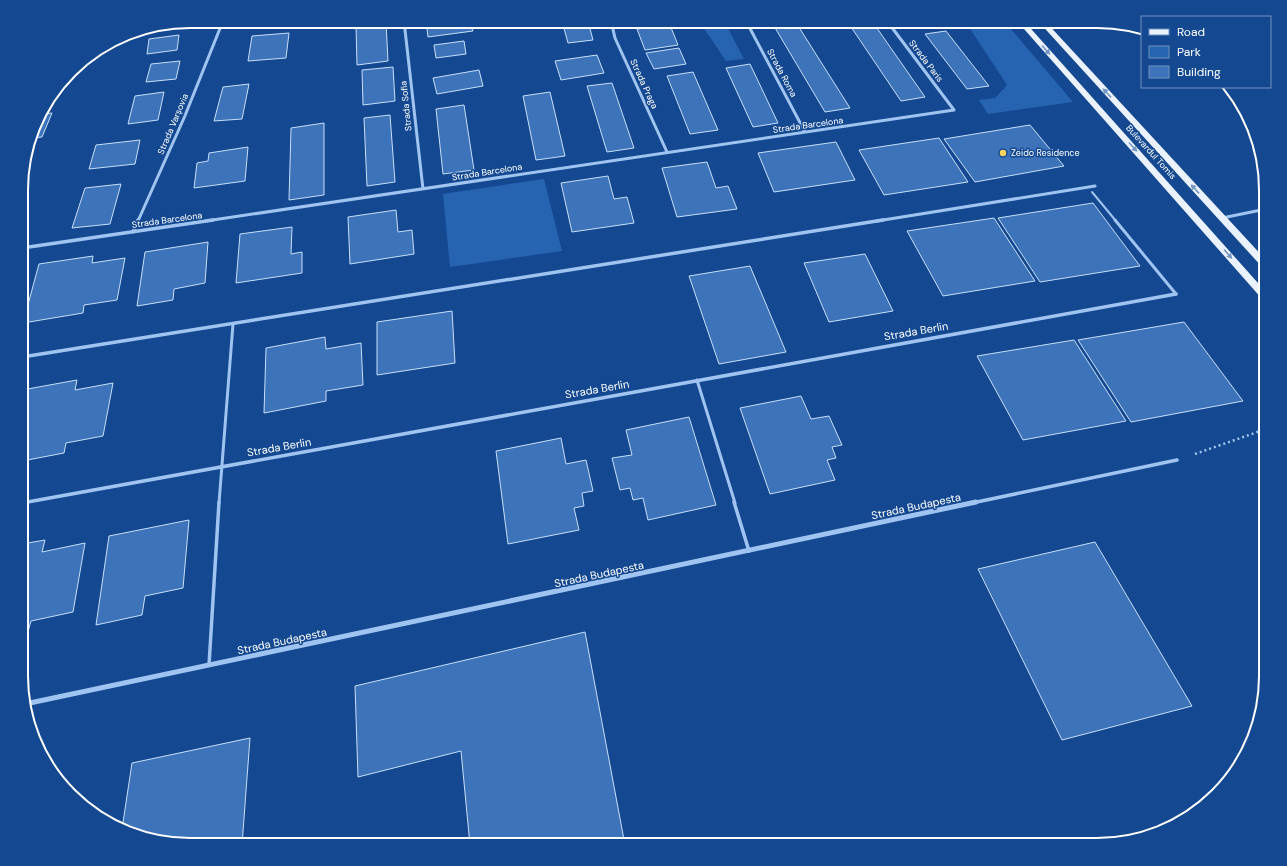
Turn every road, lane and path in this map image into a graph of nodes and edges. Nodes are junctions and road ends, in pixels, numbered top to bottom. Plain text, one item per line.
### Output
1 (220, 28) edge
2 (405, 28) edge
3 (613, 28) edge
4 (750, 28) edge
5 (892, 28) edge
6 (1026, 28) edge
7 (1047, 28) edge
8 (954, 110) joint
9 (805, 132) junction
10 (667, 152) junction
11 (1095, 186) dead end
12 (422, 189) junction
13 (1092, 192) dead end
14 (1259, 210) edge
15 (1221, 218) junction
16 (133, 232) junction
17 (28, 247) edge
18 (1259, 259) edge
19 (1259, 290) edge
20 (1176, 294) joint
21 (232, 324) junction
22 (28, 356) edge
23 (697, 380) junction
24 (1259, 431) edge
25 (1178, 460) joint
26 (221, 467) junction
27 (28, 502) edge
28 (749, 551) junction
29 (209, 665) junction
30 (30, 703) edge

1 - 16 street, Strada Varșovia
2 - 12 street, Strada Sofia
3 - 10 street, Strada Praga
4 - 9 street, Strada Roma
5 - 8 street, Strada Paris
6 -> 19 main road, Bulevardul Tomis
15 -> 7 main road, Bulevardul Tomis
8 - 9 street, Strada Barcelona
9 - 10 street, Strada Barcelona
10 - 12 street, Strada Barcelona
11 - 21 street
12 - 16 street, Strada Barcelona
13 - 20 lane
14 - 15 street
15 - 18 main road, Bulevardul Tomis
16 - 17 street, Strada Barcelona
20 - 23 street, Strada Berlin
21 - 22 street
21 - 26 lane
23 - 26 street, Strada Berlin
23 - 28 lane
24 - 25 path
25 - 28 street, Strada Budapesta
26 - 27 street, Strada Berlin
26 - 29 lane
28 - 29 street, Strada Budapesta
29 - 30 street, Strada Budapesta

